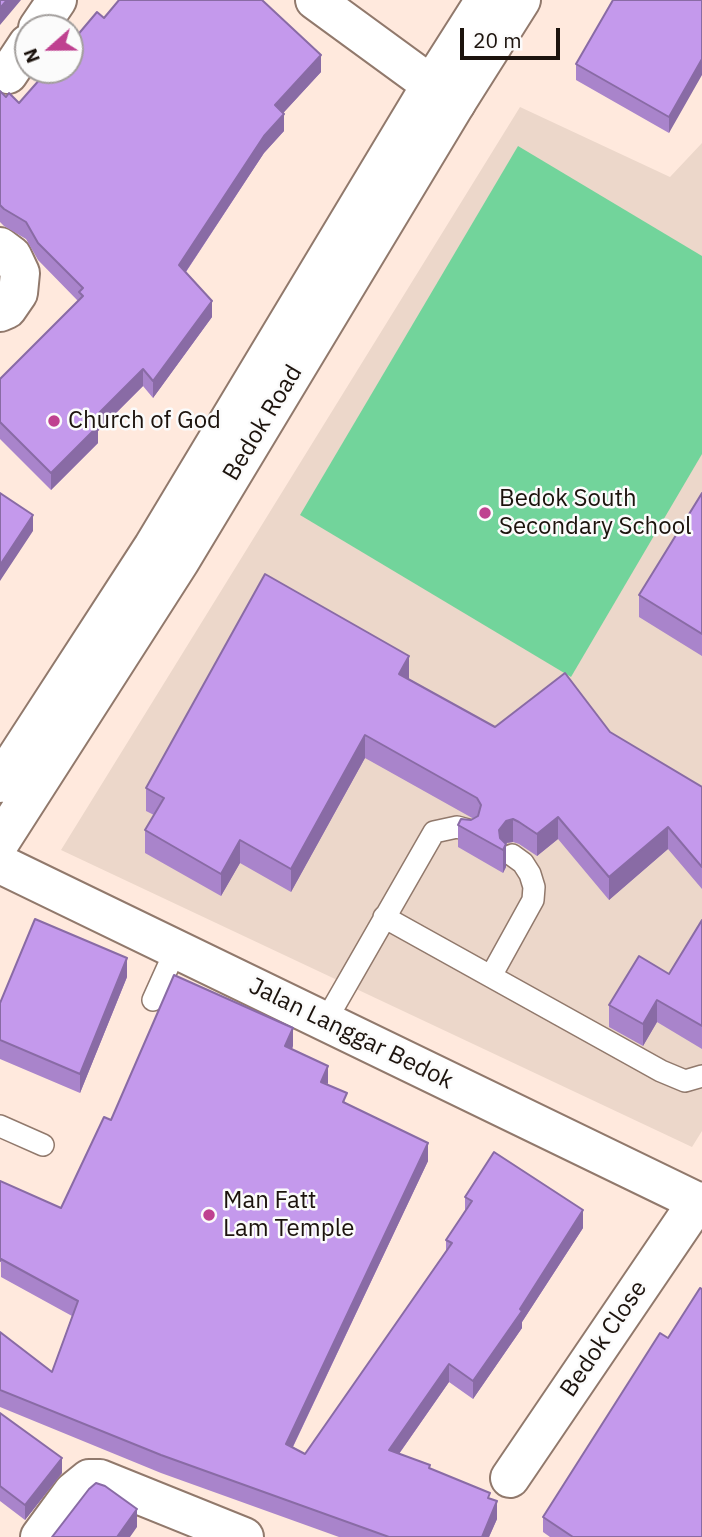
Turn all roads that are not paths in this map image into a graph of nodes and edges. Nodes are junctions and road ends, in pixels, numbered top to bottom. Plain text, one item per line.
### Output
1 (315, 0) edge
2 (485, 0) edge
3 (521, 0) edge
4 (444, 94) junction
5 (0, 247) edge
6 (0, 312) edge
7 (0, 783) edge
8 (468, 830) edge
9 (0, 842) edge
10 (512, 855) dead end
11 (0, 864) edge
12 (384, 917) junction
13 (176, 949) junction
14 (491, 976) junction
15 (153, 1000) dead end
16 (325, 1022) junction
17 (702, 1076) edge
18 (0, 1126) edge
19 (43, 1145) dead end
20 (700, 1203) edge
21 (510, 1478) dead end
22 (40, 1537) edge
23 (244, 1537) edge

1 - 4 main road
2 - 4 main road, Bedok Road
3 - 4 main road, Bedok Road
4 - 7 main road, Bedok Road
4 - 9 main road, Bedok Road
5 - 6 main road
8 - 12 lane
10 - 14 lane
11 - 13 main road, Jalan Langgar Bedok
12 - 14 lane
12 - 16 lane
13 - 15 lane
13 - 16 main road, Jalan Langgar Bedok
14 - 17 lane
16 - 20 main road, Jalan Langgar Bedok
18 - 19 lane
20 - 21 main road, Bedok Close
22 - 23 main road

